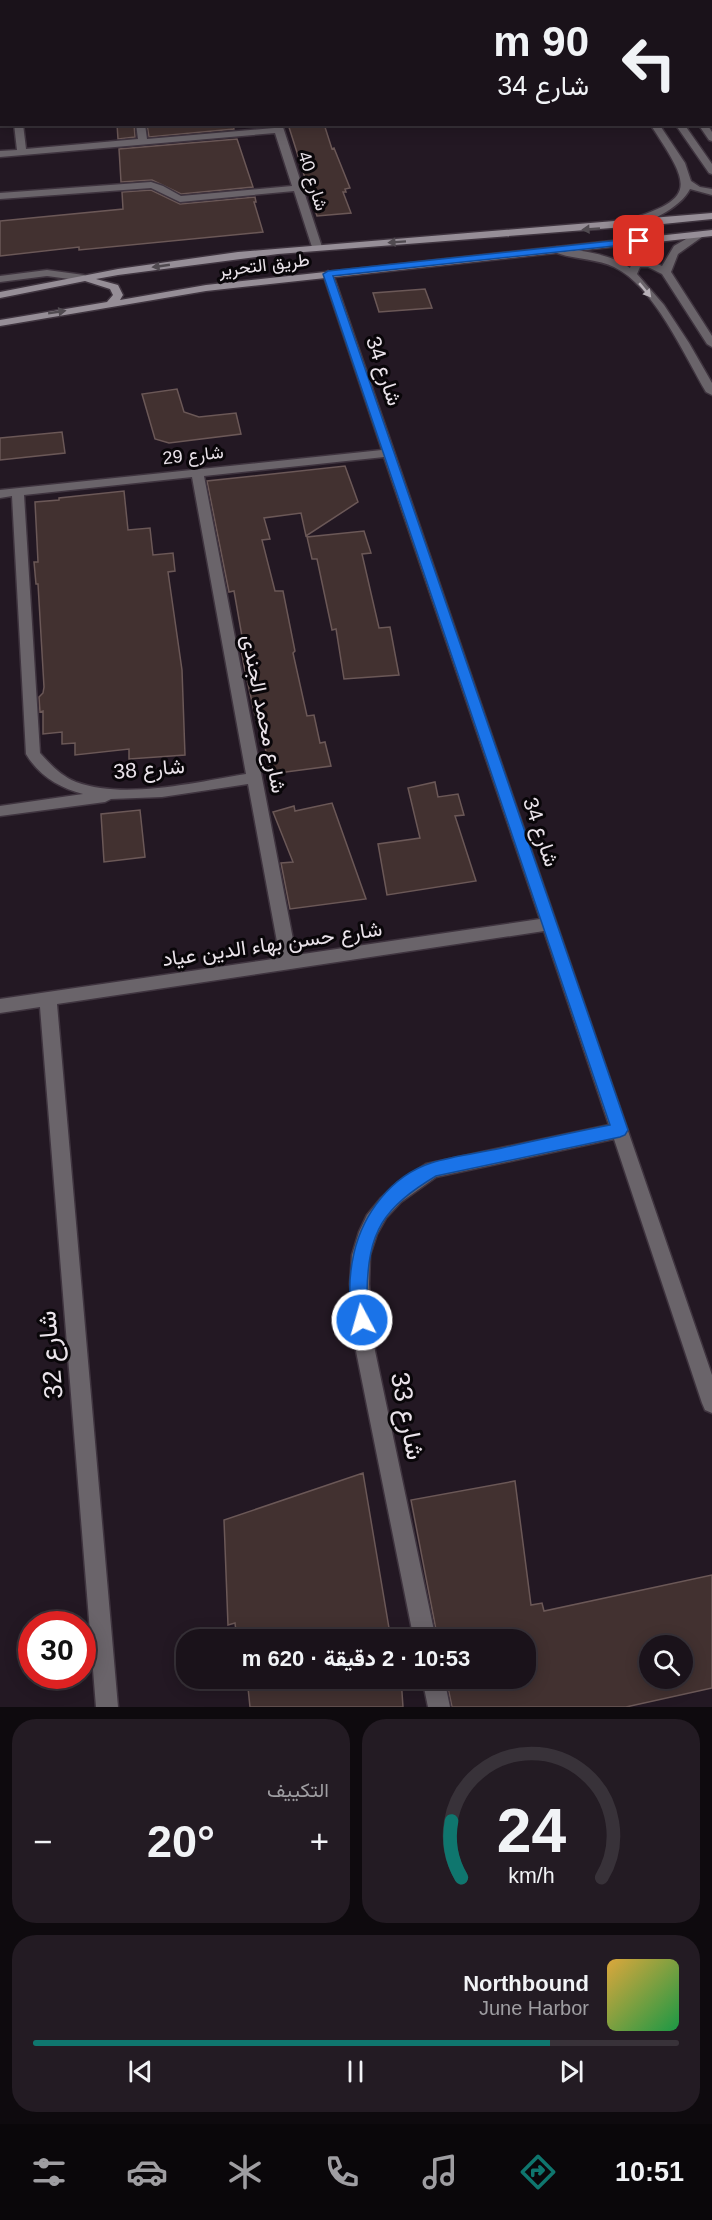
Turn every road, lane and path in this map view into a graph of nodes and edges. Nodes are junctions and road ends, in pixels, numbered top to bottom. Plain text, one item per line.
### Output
1 (18, 126) edge
2 (140, 126) edge
3 (655, 126) edge
4 (681, 126) edge
5 (278, 127) edge
6 (143, 141) junction
7 (22, 151) junction
8 (0, 154) edge
9 (709, 161) edge
10 (712, 171) edge
11 (687, 183) junction
12 (298, 188) junction
13 (712, 192) edge
14 (0, 196) edge
15 (712, 216) edge
16 (615, 227) junction
17 (707, 234) edge
18 (317, 247) junction
19 (557, 250) junction
20 (191, 262) junction
21 (666, 272) junction
22 (328, 274) junction
23 (632, 274) junction
24 (84, 278) junction
25 (0, 279) edge
26 (194, 290) junction
27 (0, 295) edge
28 (111, 303) junction
29 (0, 323) edge
30 (712, 344) edge
31 (712, 392) edge
32 (390, 453) junction
33 (196, 473) junction
34 (18, 492) junction
35 (0, 494) edge
36 (254, 778) junction
37 (132, 794) junction
38 (0, 811) edge
39 (550, 924) junction
40 (289, 963) junction
41 (48, 999) junction
42 (0, 1006) edge
43 (620, 1130) junction
44 (712, 1403) edge
45 (423, 1629) edge
46 (435, 1689) edge
47 (107, 1707) edge
48 (439, 1707) edge

1 - 7 street
2 - 6 street
3 - 11 street
4 - 9 street
5 - 6 street
5 - 12 street, شارع 40
6 - 7 street
7 - 8 street
9 - 10 street
11 - 13 street
11 - 16 street
12 - 14 street
12 - 18 street, شارع 40
15 - 16 street, طريق التحرير
16 -> 18 street, طريق التحرير
17 - 19 street, طريق التحرير
17 - 21 street
18 - 20 street, طريق التحرير
19 - 22 street, طريق التحرير
19 - 23 street
20 -> 24 street, طريق التحرير
20 - 26 street
21 - 23 street
21 - 30 street
22 - 26 street, طريق التحرير
22 - 32 street, شارع 34
23 -> 31 street
24 - 25 street
24 - 27 street, طريق التحرير
24 - 28 street
26 - 28 street, طريق التحرير
29 -> 28 street, طريق التحرير
32 - 33 street, شارع 29
32 - 39 street, شارع 34
33 - 34 street, شارع 29
33 - 36 street, شارع محمد الجندى
34 - 35 street, شارع 29
34 - 37 street, شارع 38
36 - 37 street, شارع 38
36 - 40 street, شارع محمد الجندى
37 - 38 street
39 - 40 street, شارع حسن بهاء الدين عياد
39 - 43 street, شارع 34
40 - 41 street, شارع حسن بهاء الدين عياد
41 - 42 street, شارع حسن بهاء الدين عياد
41 - 47 street, شارع 32
43 - 44 street, شارع 34
43 - 45 street, شارع 33
46 - 48 street

